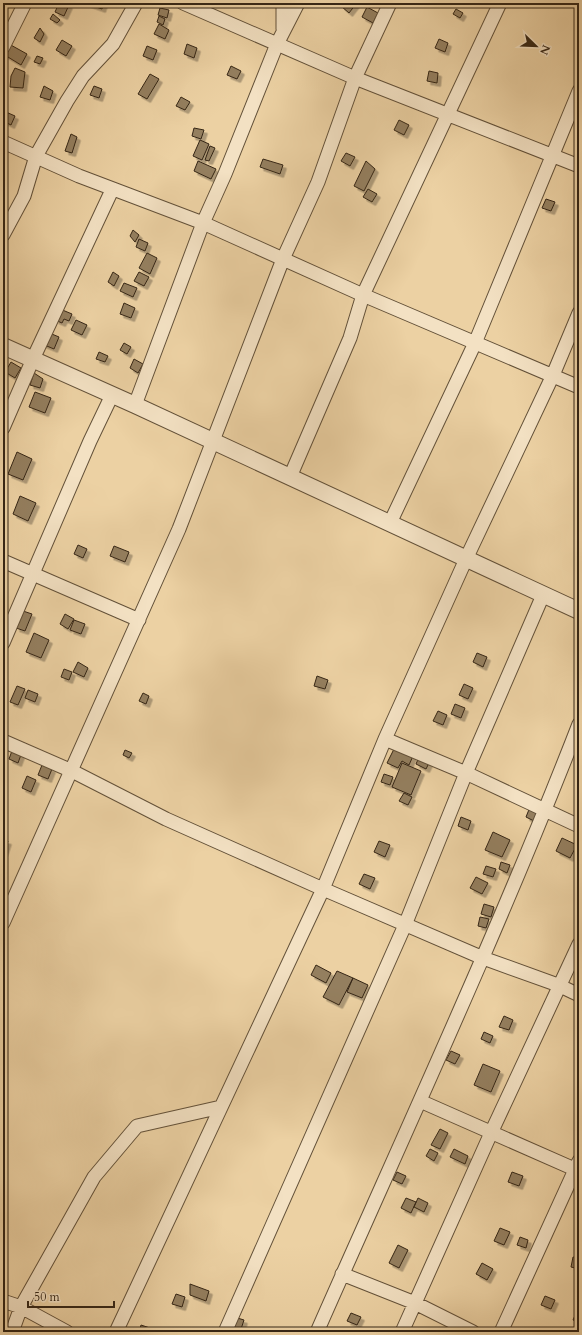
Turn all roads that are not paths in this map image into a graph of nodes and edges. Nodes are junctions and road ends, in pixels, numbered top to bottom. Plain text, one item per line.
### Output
1 (25, 3) edge
2 (136, 3) edge
3 (183, 3) edge
4 (283, 3) edge
5 (298, 3) edge
6 (390, 3) edge
7 (500, 3) edge
8 (280, 39) junction
9 (3, 47) edge
10 (354, 78) junction
11 (579, 91) edge
12 (448, 114) junction
13 (3, 142) edge
14 (553, 155) junction
15 (36, 156) junction
16 (579, 166) edge
17 (112, 190) junction
18 (203, 223) junction
19 (3, 235) edge
20 (283, 259) junction
21 (363, 295) junction
22 (579, 313) edge
23 (475, 342) junction
24 (3, 346) edge
25 (33, 359) junction
26 (553, 376) junction
27 (579, 387) edge
28 (112, 395) junction
29 (135, 405) junction
30 (3, 428) edge
31 (212, 441) junction
32 (290, 477) junction
33 (390, 524) junction
34 (466, 559) junction
35 (3, 561) edge
36 (33, 573) junction
37 (543, 595) junction
38 (579, 611) edge
39 (139, 620) junction
40 (3, 643) edge
41 (579, 724) edge
42 (385, 739) junction
43 (3, 741) edge
44 (72, 771) junction
45 (466, 773) junction
46 (546, 810) junction
47 (579, 826) edge
48 (323, 890) junction
49 (7, 906) edge
50 (3, 924) edge
51 (405, 925) junction
52 (579, 944) edge
53 (483, 958) junction
54 (558, 985) junction
55 (579, 995) edge
56 (420, 1102) junction
57 (221, 1108) junction
58 (491, 1133) junction
59 (578, 1167) edge
60 (342, 1274) junction
61 (3, 1301) edge
62 (415, 1303) junction
63 (21, 1307) junction
64 (12, 1332) edge
65 (67, 1332) edge
66 (116, 1332) edge
67 (225, 1332) edge
68 (317, 1332) edge
69 (402, 1332) edge
70 (473, 1332) edge
71 (500, 1332) edge

1 - 9 street
2 - 15 street
3 - 8 street
4 - 8 street
5 - 8 street
6 - 10 street
7 - 12 street
8 - 10 street
8 - 18 street
10 - 12 street
10 - 20 street
11 - 14 street
12 - 14 street
12 - 21 street
13 - 15 street
14 - 16 street
14 - 23 street
15 - 17 street
15 - 19 street
17 - 18 street
17 - 25 street
18 - 20 street
18 - 29 street
20 - 21 street
20 - 31 street
21 - 23 street
21 - 32 street
22 - 26 street
23 - 26 street
23 - 33 street
24 - 25 street
25 - 28 street
25 - 30 street
26 - 27 street
26 - 34 street
28 - 29 street
28 - 36 street
29 - 31 street
31 - 32 street
31 - 39 street
32 - 33 street
33 - 34 street
34 - 37 street
34 - 42 street
35 - 36 street
36 - 39 street
36 - 40 street
37 - 38 street
37 - 45 street
39 - 44 street
41 - 46 street
42 - 45 street
42 - 48 street
43 - 44 street
44 - 48 street
44 - 49 street
45 - 46 street
45 - 51 street
46 - 47 street
46 - 53 street
48 - 51 street
48 - 57 street
49 - 50 street
51 - 53 street
51 - 67 street
52 - 54 street
53 - 54 street
53 - 56 street
54 - 55 street
54 - 58 street
56 - 58 street
56 - 60 street
57 - 63 street
57 - 66 street
58 - 59 street
58 - 62 street
59 - 71 street
60 - 62 street
60 - 68 street
61 - 63 street
62 - 69 street
62 - 70 street
63 - 64 street
63 - 65 street

